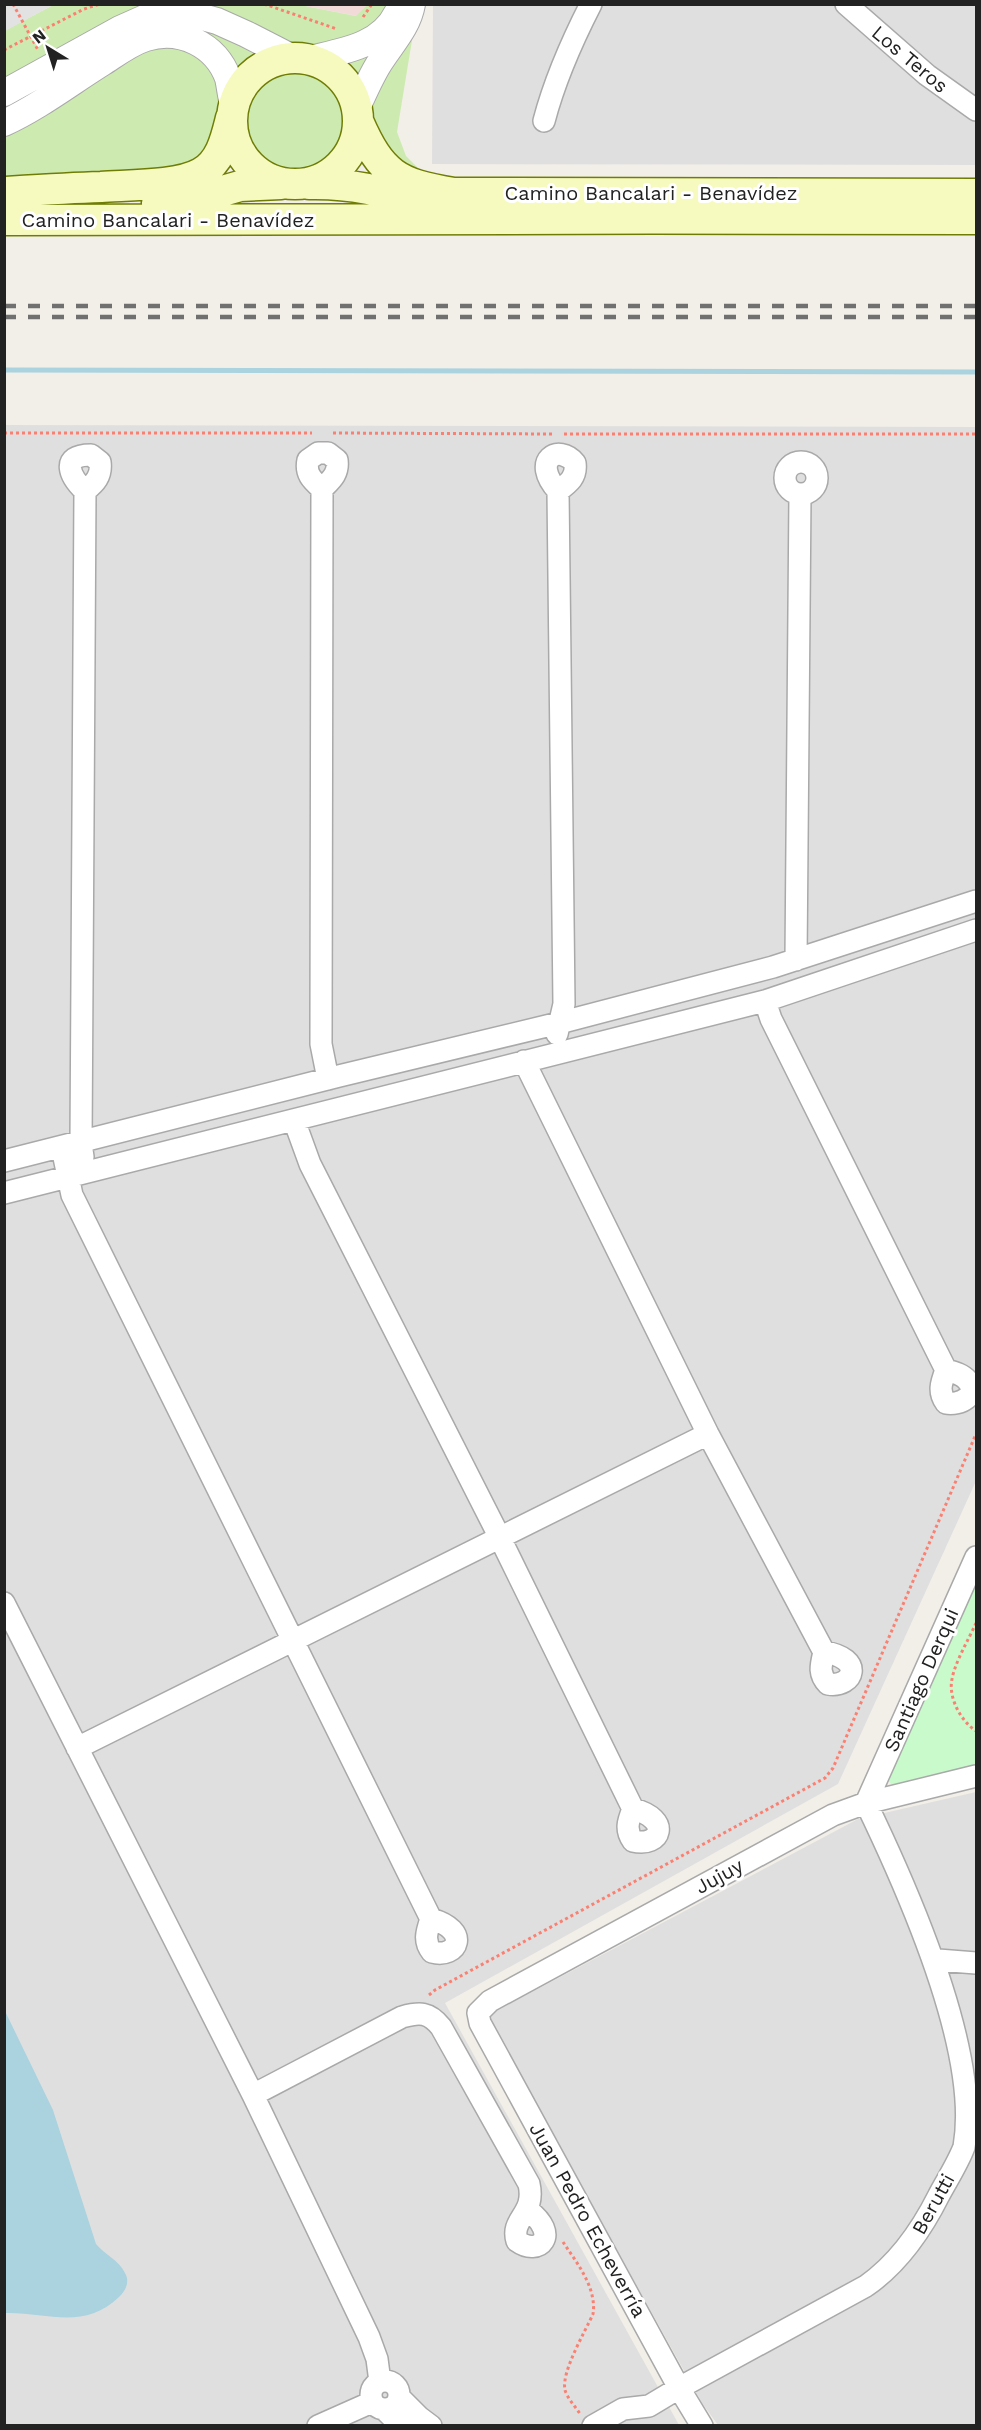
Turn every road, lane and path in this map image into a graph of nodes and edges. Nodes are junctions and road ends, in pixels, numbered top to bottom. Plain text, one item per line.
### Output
1 (13, 4) edge
2 (100, 4) edge
3 (264, 4) edge
4 (372, 4) edge
5 (401, 4) edge
6 (412, 4) edge
7 (591, 4) edge
8 (846, 4) edge
9 (359, 21) dead end
10 (340, 29) dead end
11 (31, 37) junction
12 (4, 50) edge
13 (300, 58) junction
14 (48, 69) junction
15 (4, 93) edge
16 (976, 110) edge
17 (232, 112) junction
18 (358, 114) junction
19 (543, 121) dead end
20 (4, 123) edge
21 (292, 184) junction
22 (4, 192) edge
23 (976, 194) edge
24 (4, 206) edge
25 (512, 218) junction
26 (976, 219) edge
27 (4, 220) edge
28 (4, 433) edge
29 (976, 434) edge
30 (322, 489) dead end
31 (85, 491) dead end
32 (558, 491) dead end
33 (800, 494) dead end
34 (972, 902) edge
35 (976, 924) edge
36 (976, 930) edge
37 (803, 958) junction
38 (773, 967) junction
39 (818, 983) junction
40 (773, 998) junction
41 (559, 1023) junction
42 (555, 1053) junction
43 (524, 1062) junction
44 (333, 1077) junction
45 (300, 1086) junction
46 (347, 1106) junction
47 (301, 1118) junction
48 (72, 1145) junction
49 (4, 1161) edge
50 (76, 1175) junction
51 (4, 1193) edge
52 (946, 1370) dead end
53 (708, 1434) junction
54 (976, 1434) edge
55 (500, 1538) junction
56 (976, 1557) edge
57 (4, 1603) edge
58 (976, 1623) edge
59 (294, 1641) junction
60 (824, 1652) dead end
61 (976, 1731) edge
62 (77, 1748) junction
63 (976, 1776) edge
64 (866, 1803) junction
65 (633, 1809) dead end
66 (431, 1919) dead end
67 (938, 1960) junction
68 (976, 1963) edge
69 (420, 2012) junction
70 (478, 2013) joint
71 (253, 2095) junction
72 (970, 2150) edge
73 (528, 2210) junction
74 (546, 2231) junction
75 (679, 2388) junction
76 (385, 2403) junction
77 (649, 2406) junction
78 (588, 2421) edge
79 (318, 2426) edge
80 (401, 2426) edge
81 (431, 2426) edge
82 (632, 2426) edge
83 (702, 2426) edge

1 - 11 path
2 - 11 path
3 - 10 path
4 - 9 path
5 - 13 street
6 - 18 street
7 - 19 street
8 - 16 street, Los Teros
11 - 12 path
11 - 14 path
13 - 14 street
13 - 17 main road
13 - 18 main road
14 - 15 street
17 - 20 street
17 - 21 main road
17 - 22 main road, Camino Bancalari - Benavídez
18 - 21 main road
18 - 23 main road, Camino Bancalari - Benavídez
21 - 24 main road, Camino Bancalari - Benavídez
21 - 25 main road, Camino Bancalari - Benavídez
25 - 26 main road, Camino Bancalari - Benavídez
25 - 27 main road, Camino Bancalari - Benavídez
28 - 29 path
30 - 44 street
31 - 48 street
32 - 41 street
33 - 37 street
34 - 35 street
34 - 37 street
36 - 39 street
37 - 38 street
37 - 39 street
38 - 40 street
38 - 41 street
39 - 40 street
40 - 42 street
40 - 52 street
41 - 42 street
41 - 44 street
42 - 43 street
43 - 46 street
43 - 53 street
44 - 45 street
44 - 46 street
45 - 47 street
45 - 48 street
46 - 47 street
47 - 50 street
47 - 55 street
48 - 49 street
48 - 50 street
50 - 51 street
50 - 59 street
53 - 55 street
53 - 60 street
54 - 69 path
55 - 59 street
55 - 65 street
56 - 64 street, Santiago Derqui
57 - 62 street
58 - 61 path
59 - 62 street
59 - 66 street
62 - 71 street
63 - 64 street, Jujuy
64 - 67 street, Berutti
64 - 70 street, Jujuy
67 - 68 street
67 - 72 street, Berutti
69 - 71 street
69 - 73 street
70 - 75 street, Juan Pedro Echeverría
71 - 76 street
72 - 75 street, Berutti
73 - 74 street
73 - 74 street
74 - 78 path
75 - 77 street, Berutti
75 - 83 street, Juan Pedro Echeverría
76 - 79 street
76 - 80 street
76 - 81 street
77 - 78 street
77 - 82 street

